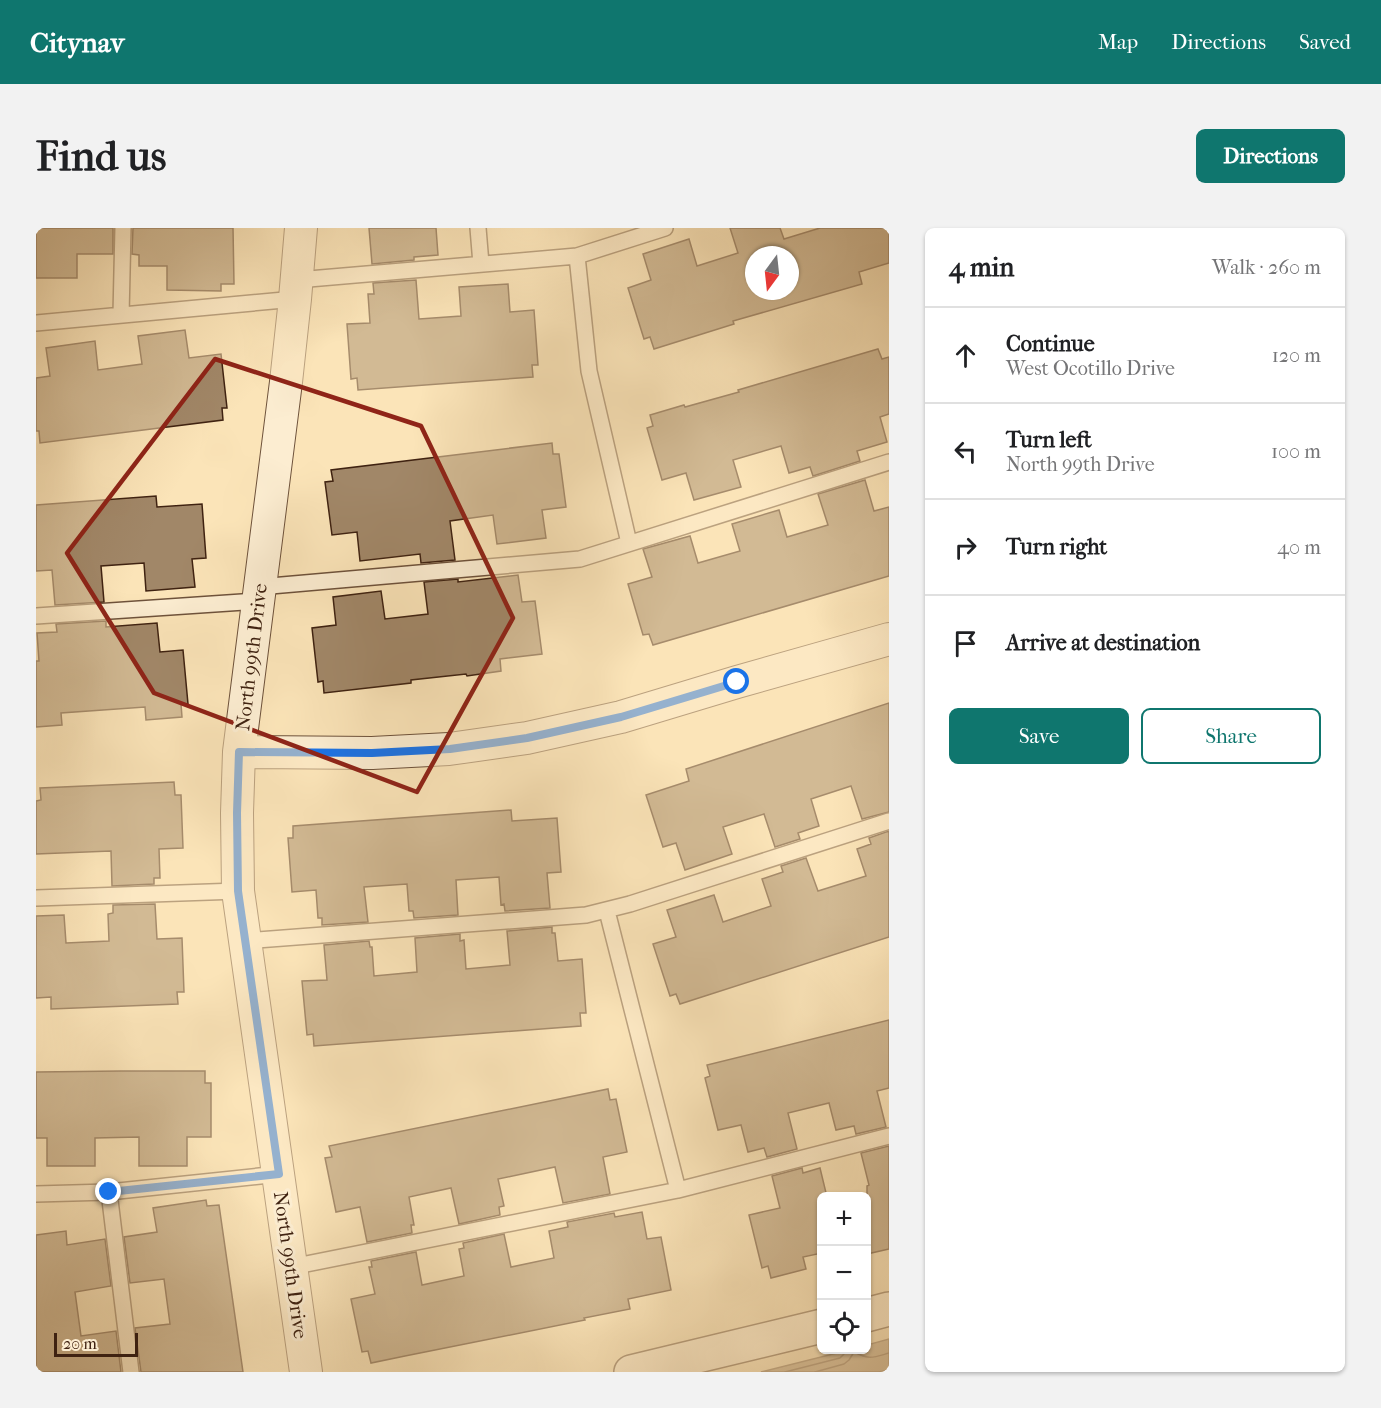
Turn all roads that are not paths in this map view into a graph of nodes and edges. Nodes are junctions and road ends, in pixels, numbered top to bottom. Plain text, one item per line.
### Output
1 (123, 228) edge
2 (301, 228) edge
3 (478, 228) edge
4 (665, 228) edge
5 (577, 256) junction
6 (481, 264) junction
7 (296, 290) junction
8 (122, 315) junction
9 (36, 323) edge
10 (889, 462) edge
11 (628, 543) junction
12 (258, 594) junction
13 (36, 616) edge
14 (889, 639) edge
15 (239, 752) junction
16 (889, 821) edge
17 (238, 891) junction
18 (36, 898) edge
19 (607, 911) junction
20 (244, 941) junction
21 (889, 1136) edge
22 (279, 1174) junction
23 (678, 1190) junction
24 (109, 1192) junction
25 (36, 1194) edge
26 (291, 1267) junction
27 (889, 1309) edge
28 (871, 1314) edge
29 (817, 1327) edge
30 (132, 1372) edge
31 (306, 1372) edge
32 (631, 1372) edge

1 - 8 lane
2 - 7 street, North 99th Drive
3 - 6 lane
4 - 5 lane
5 - 6 lane
5 - 11 lane
6 - 7 lane
7 - 8 lane
7 - 12 street, North 99th Drive
8 - 9 lane
10 - 11 lane
11 - 12 lane
12 - 13 lane
12 - 15 street, North 99th Drive
14 - 15 street
15 - 17 street, North 99th Drive
16 - 19 lane
17 - 18 lane
17 - 20 street, North 99th Drive
19 - 20 lane
19 - 23 lane
20 - 22 street, North 99th Drive
21 - 23 lane
22 - 24 lane
22 - 26 street, North 99th Drive
23 - 26 lane
24 - 25 lane
24 - 30 lane
26 - 31 street, North 99th Drive
27 - 28 street
29 - 32 street

